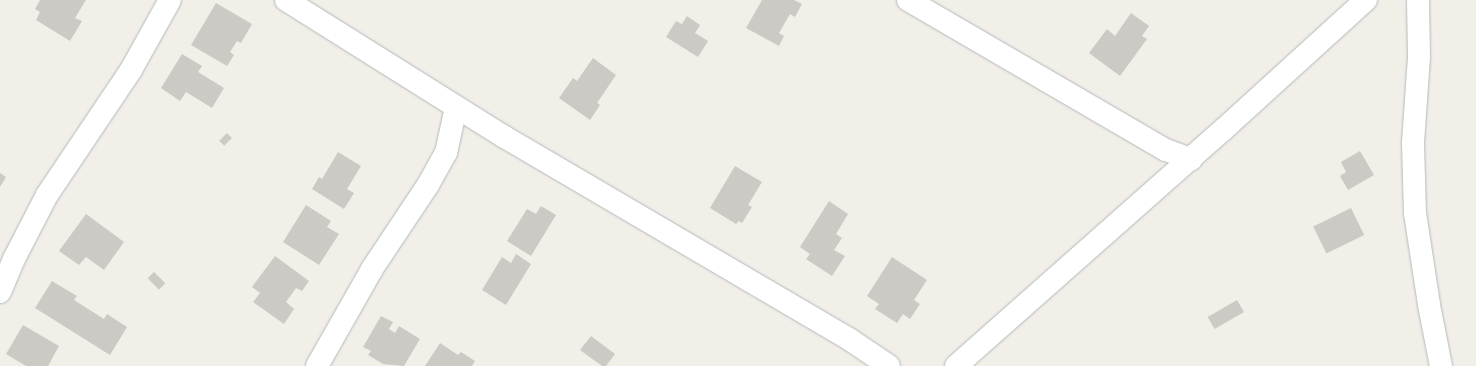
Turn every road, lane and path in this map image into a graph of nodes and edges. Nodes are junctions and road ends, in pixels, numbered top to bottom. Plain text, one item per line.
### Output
1 (170, 0) edge
2 (286, 0) edge
3 (908, 0) edge
4 (1366, 0) edge
5 (1418, 0) edge
6 (456, 107) junction
7 (1191, 159) junction
8 (0, 292) edge
9 (317, 366) edge
10 (889, 366) edge
11 (956, 366) edge
12 (1441, 366) edge

1 - 8 street
2 - 6 street
3 - 7 street
4 - 7 street
5 - 12 street
6 - 9 street
6 - 10 street
7 - 11 street

